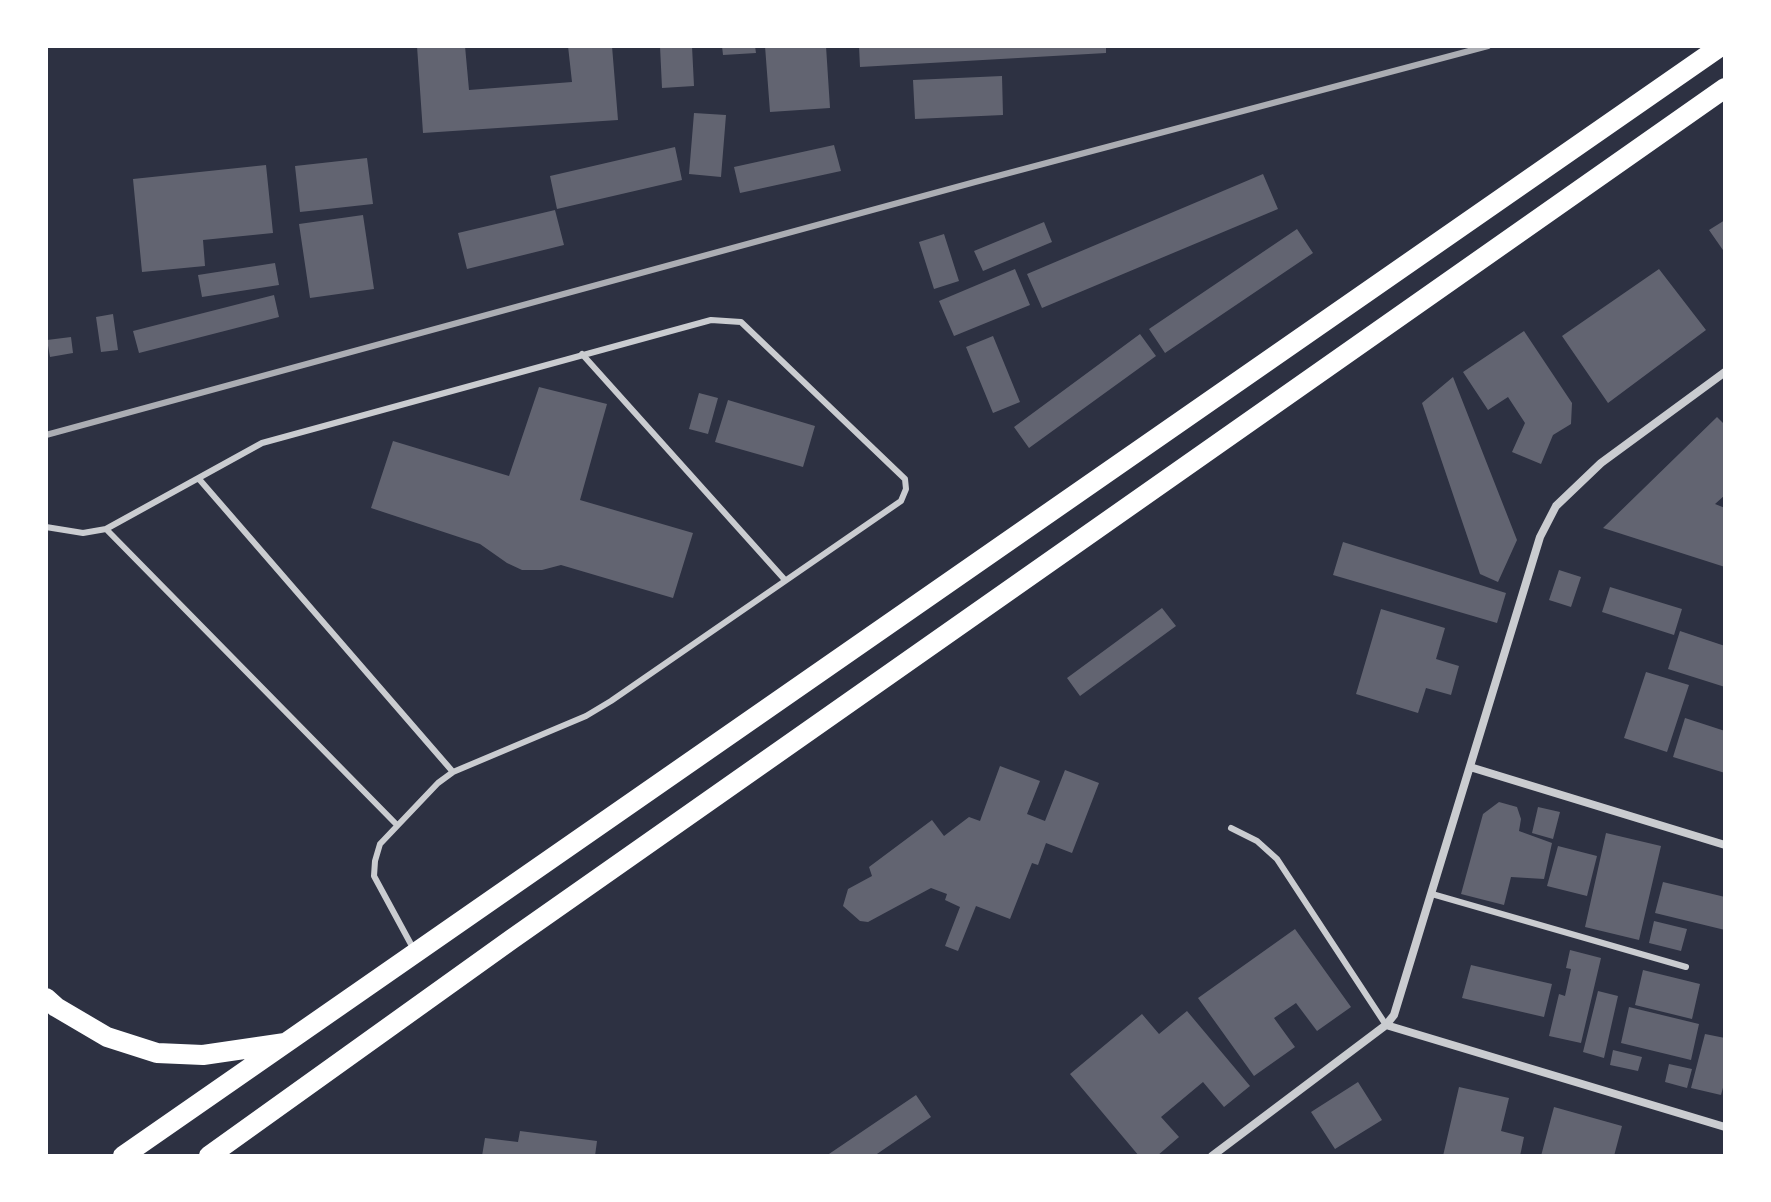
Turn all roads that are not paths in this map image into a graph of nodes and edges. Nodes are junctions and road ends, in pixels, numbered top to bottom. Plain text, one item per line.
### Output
1 (1714, 51) edge
2 (1725, 88) edge
3 (582, 354) junction
4 (1725, 372) edge
5 (199, 479) junction
6 (46, 527) edge
7 (106, 529) junction
8 (785, 580) junction
9 (1470, 767) junction
10 (453, 772) junction
11 (397, 825) junction
12 (1231, 828) dead end
13 (1725, 845) edge
14 (1432, 894) junction
15 (416, 954) junction
16 (1686, 967) dead end
17 (46, 998) edge
18 (1386, 1025) junction
19 (289, 1043) junction
20 (1725, 1127) edge
21 (214, 1153) edge
22 (123, 1156) edge
23 (1212, 1156) edge

1 - 15 main road
2 - 21 main road
3 - 5 lane
3 - 8 lane
3 - 8 lane
4 - 9 street
5 - 7 lane
5 - 10 lane
6 - 7 lane
7 - 11 lane
8 - 10 lane
9 - 13 street
9 - 14 street
10 - 11 lane
11 - 15 lane
12 - 18 lane
14 - 16 lane
14 - 18 street
15 - 19 main road
17 - 19 main road
18 - 20 street
18 - 23 street
19 - 22 main road

